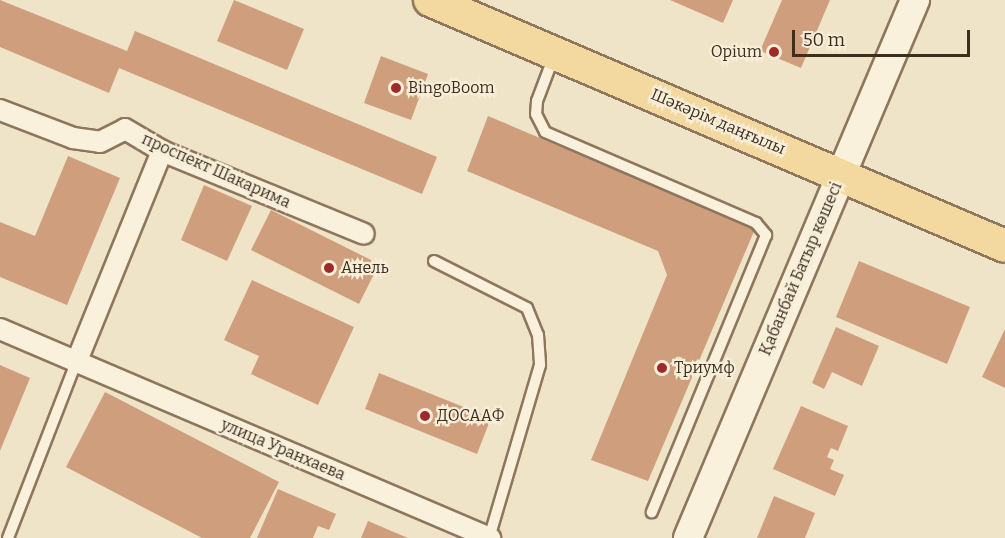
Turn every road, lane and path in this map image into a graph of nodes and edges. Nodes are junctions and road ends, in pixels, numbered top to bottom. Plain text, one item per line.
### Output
1 (430, 0) edge
2 (915, 0) edge
3 (556, 53) junction
4 (0, 110) edge
5 (162, 151) junction
6 (841, 173) junction
7 (364, 234) dead end
8 (1005, 246) edge
9 (434, 261) dead end
10 (0, 329) edge
11 (76, 363) junction
12 (652, 512) dead end
13 (8, 538) edge
14 (489, 538) edge
15 (688, 538) edge

1 - 3 main road, Шәкәрім даңғылы
2 - 6 main road, Қабанбай Батыр көшесі
3 - 6 main road, Шәкәрім даңғылы
3 - 12 lane
4 - 5 street, проспект Шакарима
5 - 7 street, проспект Шакарима
5 - 11 street
6 - 8 main road, Шәкәрім даңғылы
6 - 15 main road, Қабанбай Батыр көшесі
9 - 14 lane
10 - 11 street, улица Уранхаева
11 - 13 lane
11 - 14 street, улица Уранхаева

